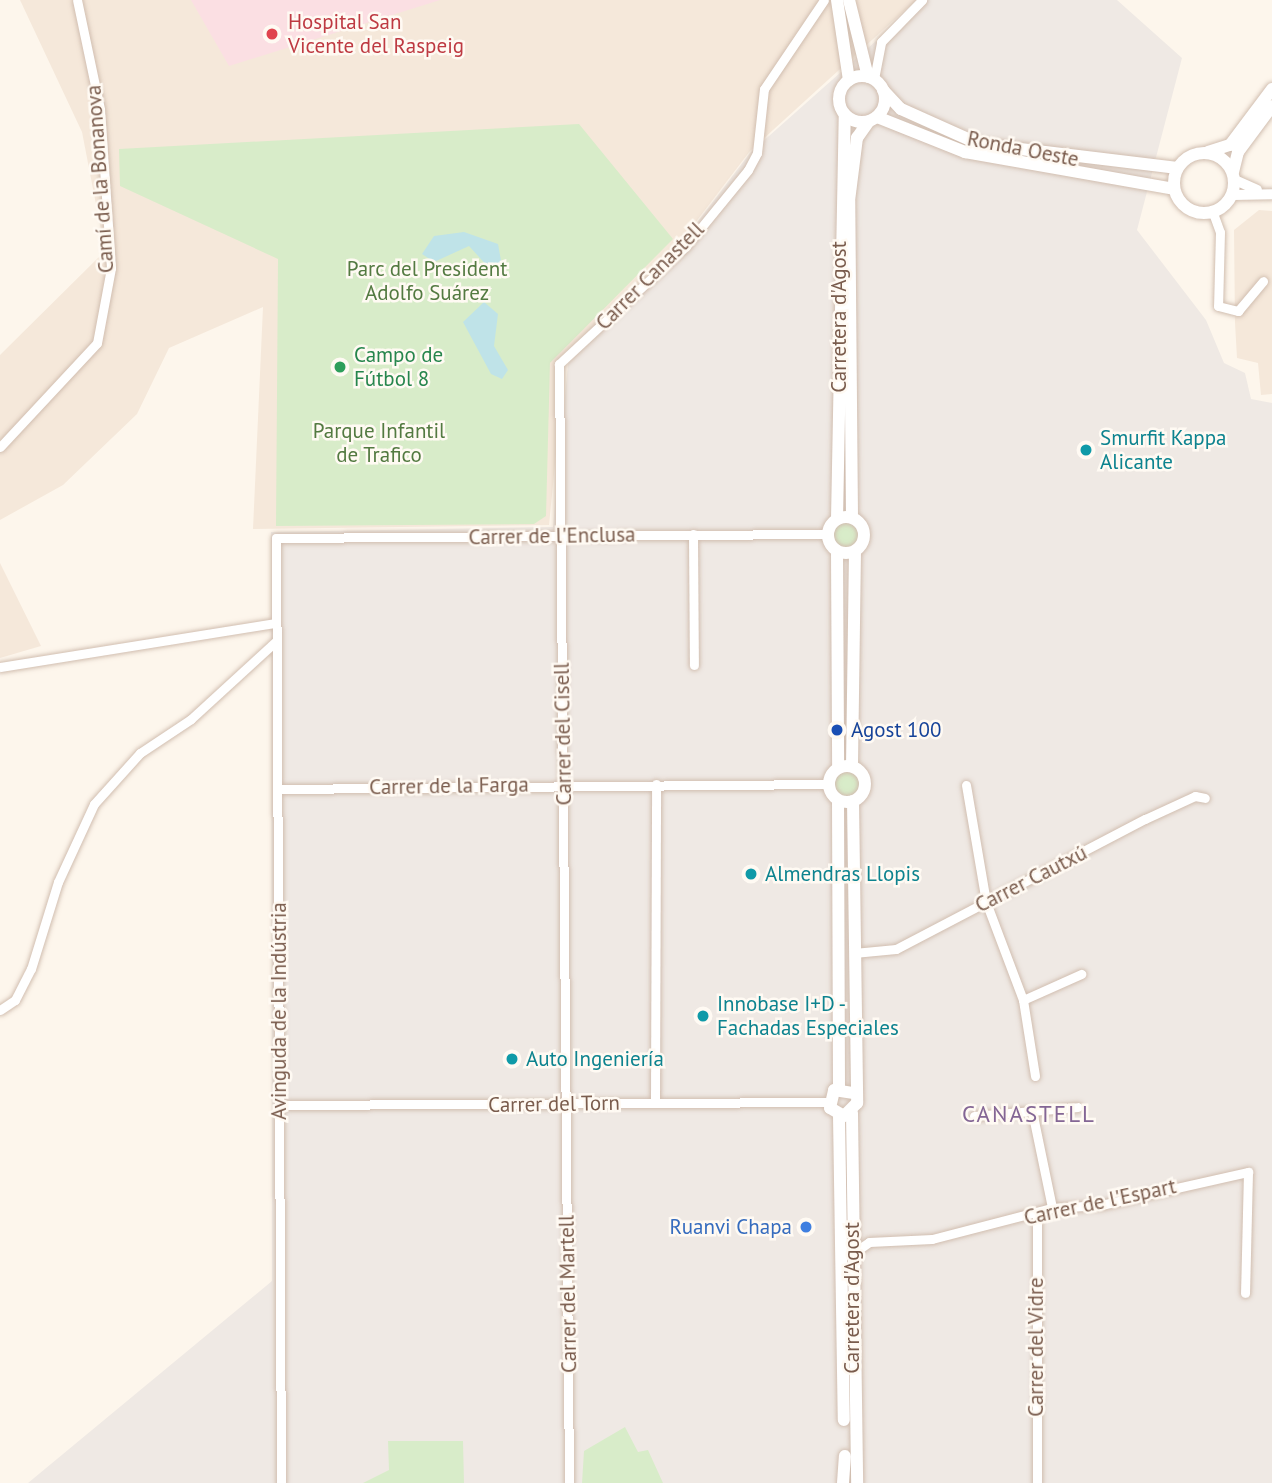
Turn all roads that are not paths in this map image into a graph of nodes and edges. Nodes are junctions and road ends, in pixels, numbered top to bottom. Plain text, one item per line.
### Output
1 (77, 0) edge
2 (824, 0) edge
3 (837, 0) edge
4 (849, 0) edge
5 (922, 0) edge
6 (871, 78) junction
7 (849, 80) junction
8 (1272, 89) edge
9 (883, 90) junction
10 (1272, 106) edge
11 (845, 115) junction
12 (872, 119) junction
13 (1208, 152) junction
14 (1178, 168) junction
15 (1234, 176) junction
16 (1174, 189) junction
17 (1267, 193) edge
18 (1233, 195) junction
19 (1213, 213) junction
20 (1263, 281) dead end
21 (559, 364) joint
22 (0, 447) edge
23 (852, 517) junction
24 (837, 519) junction
25 (694, 534) junction
26 (828, 534) junction
27 (562, 535) junction
28 (276, 538) joint
29 (837, 551) junction
30 (855, 551) junction
31 (274, 623) junction
32 (276, 641) junction
33 (694, 665) dead end
34 (0, 667) edge
35 (852, 766) junction
36 (838, 768) junction
37 (656, 783) junction
38 (565, 784) junction
39 (828, 784) junction
40 (966, 785) dead end
41 (279, 789) junction
42 (1205, 798) dead end
43 (838, 800) junction
44 (853, 801) junction
45 (986, 902) junction
46 (853, 953) junction
47 (1081, 974) dead end
48 (1023, 1000) junction
49 (0, 1010) edge
50 (1035, 1076) dead end
51 (839, 1088) junction
52 (854, 1093) junction
53 (655, 1102) junction
54 (828, 1102) junction
55 (565, 1104) junction
56 (279, 1105) junction
57 (1078, 1107) dead end
58 (1031, 1111) junction
59 (846, 1114) junction
60 (974, 1116) dead end
61 (1052, 1208) junction
62 (1037, 1212) junction
63 (852, 1228) junction
64 (869, 1242) junction
65 (852, 1254) junction
66 (1245, 1293) dead end
67 (281, 1483) edge
68 (569, 1483) edge
69 (843, 1483) edge
70 (857, 1483) edge
71 (1037, 1483) edge

1 - 22 street, Camí de la Bonanova
2 - 21 street, Carrer Canastell
3 - 7 main road
4 - 6 main road
5 - 6 street
6 - 7 main road
6 - 9 main road
7 - 11 main road
8 - 13 main road
9 - 12 main road
9 - 14 main road, Ronda Oeste
10 - 15 main road
11 - 12 main road
11 - 24 main road, Carretera d'Agost
12 - 16 main road, Ronda Oeste
12 - 23 main road, Carretera d'Agost
13 - 14 main road
13 - 15 main road
14 - 16 main road
15 - 17 street
15 - 18 main road
16 - 19 main road
17 - 18 street
18 - 19 main road
19 - 20 street
21 - 27 street, Carrer del Cisell
23 - 24 main road
23 - 30 main road
24 - 26 main road
25 - 26 street, Carrer de l'Enclusa
25 - 27 street, Carrer de l'Enclusa
25 - 33 street
26 - 29 main road
27 - 28 street, Carrer de l'Enclusa
27 - 38 street, Carrer del Cisell
28 - 31 street, Avinguda de la Indústria
29 - 30 main road
29 - 36 main road
30 - 35 main road
31 - 32 street, Avinguda de la Indústria
31 - 34 street
32 - 41 street, Avinguda de la Indústria
32 - 49 street
35 - 36 main road
35 - 44 main road
36 - 39 main road
37 - 38 street, Carrer de la Farga
37 - 39 street, Carrer de la Farga
37 - 53 street
38 - 41 street, Carrer de la Farga
38 - 55 street, Carrer del Cisell
39 - 43 main road
40 - 45 street
41 - 56 street, Avinguda de la Indústria
42 - 45 street, Carrer Cautxú
43 - 44 main road
43 - 51 main road
44 - 46 main road
45 - 46 street, Carrer Cautxú
45 - 48 street
46 - 52 main road
47 - 48 street
48 - 50 street
51 - 52 main road
51 - 54 main road
52 - 59 main road
53 - 54 street, Carrer del Torn
53 - 55 street, Carrer del Torn
54 - 59 main road
55 - 56 street, Carrer del Torn
55 - 68 street, Carrer del Martell
56 - 67 street, Avinguda de la Indústria
57 - 58 street
58 - 60 street
58 - 61 street
59 - 63 main road, Carretera d'Agost
59 - 69 main road, Carretera d'Agost
61 - 62 street, Carrer de l'Espart
61 - 66 street, Carrer de l'Espart
62 - 64 street, Carrer de l'Espart
62 - 71 street, Carrer del Vidre
63 - 64 street
63 - 65 main road, Carretera d'Agost
64 - 65 street
65 - 70 main road, Carretera d'Agost

